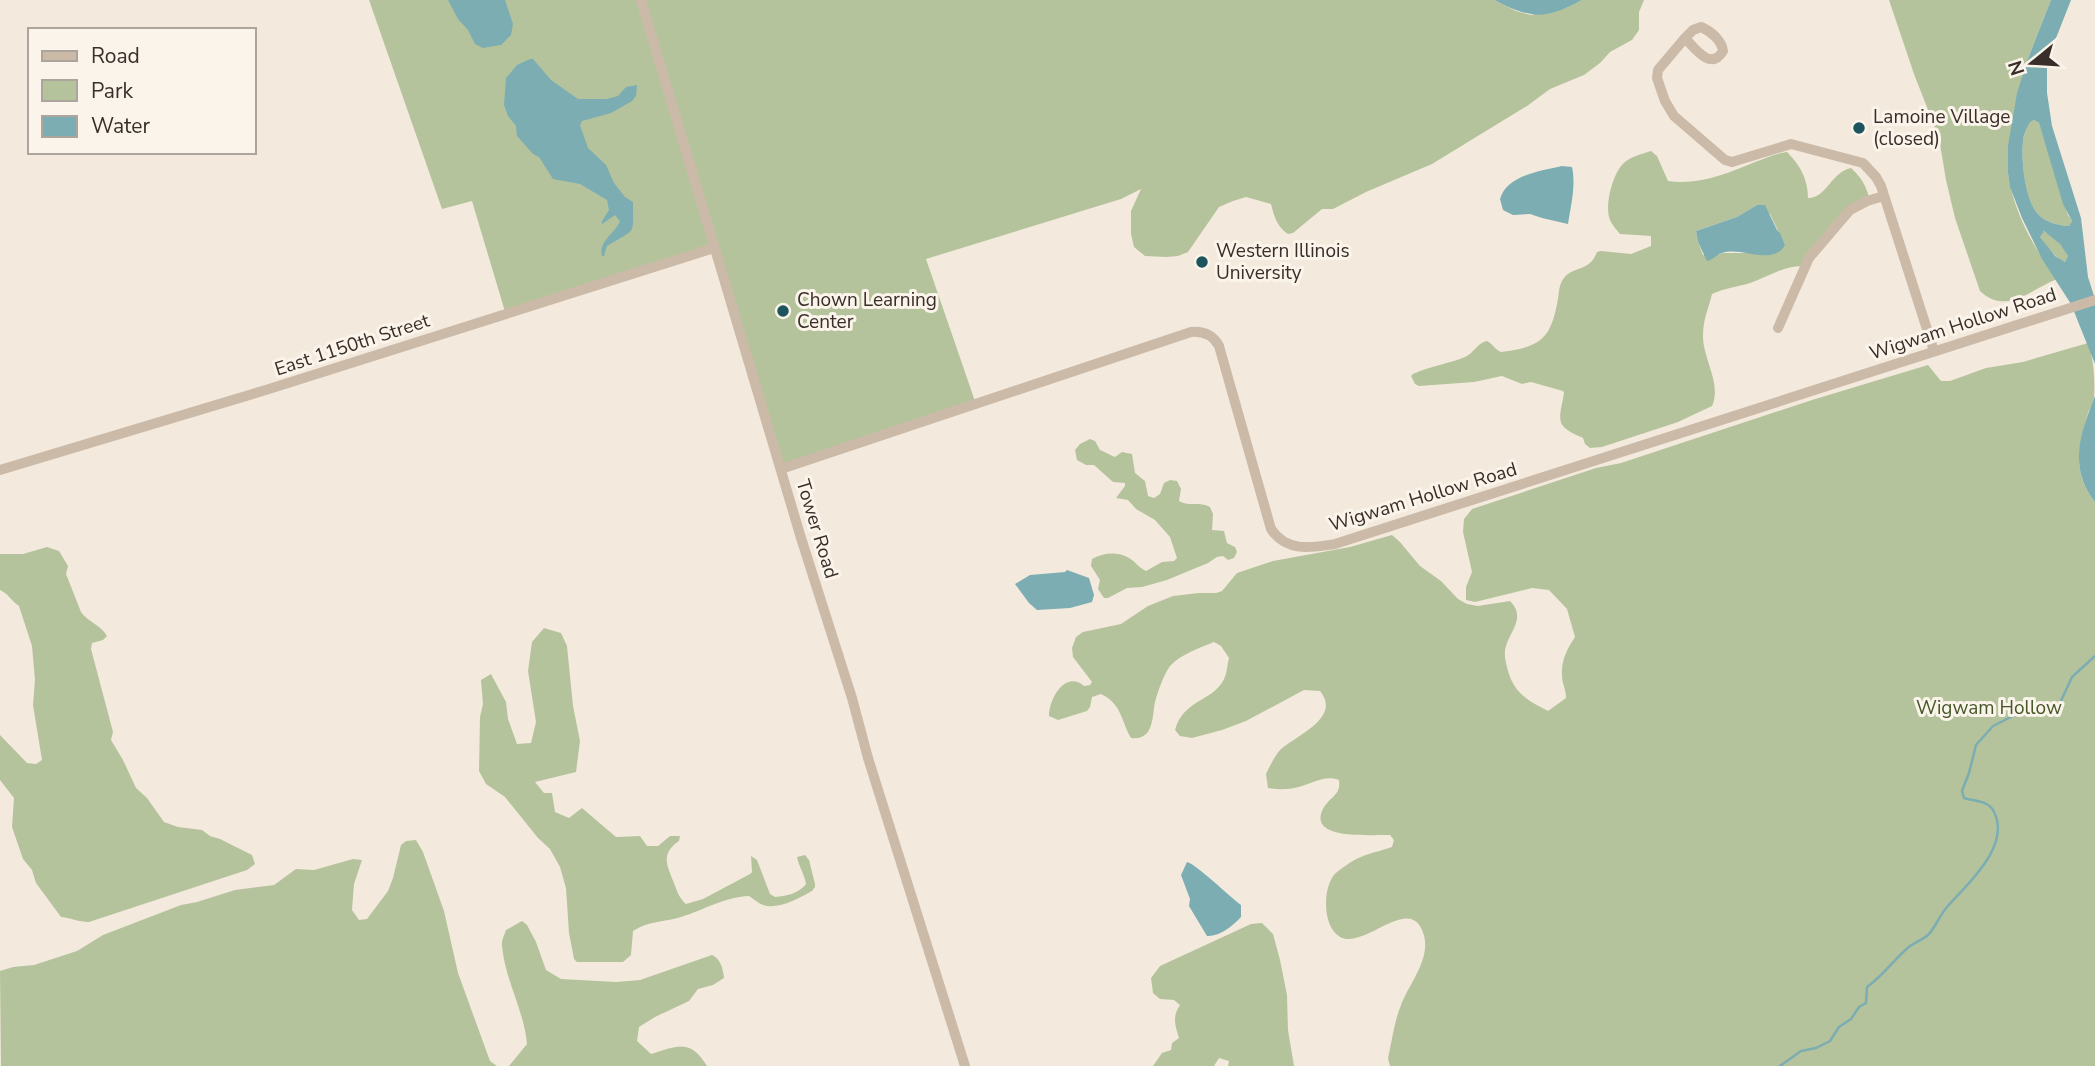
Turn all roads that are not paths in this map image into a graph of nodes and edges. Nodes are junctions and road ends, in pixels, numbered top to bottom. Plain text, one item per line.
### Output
1 (641, 0) edge
2 (1685, 38) dead end
3 (1884, 196) junction
4 (714, 248) junction
5 (2095, 300) edge
6 (1778, 328) dead end
7 (1934, 351) junction
8 (780, 469) junction
9 (0, 470) edge
10 (965, 1066) edge

1 - 4 street, Tower Road
2 - 3 street
3 - 6 street
3 - 7 street
4 - 8 street, Tower Road
4 - 9 street, East 1150th Street
5 - 7 street, Wigwam Hollow Road
7 - 8 street, Wigwam Hollow Road
8 - 10 street, Tower Road

